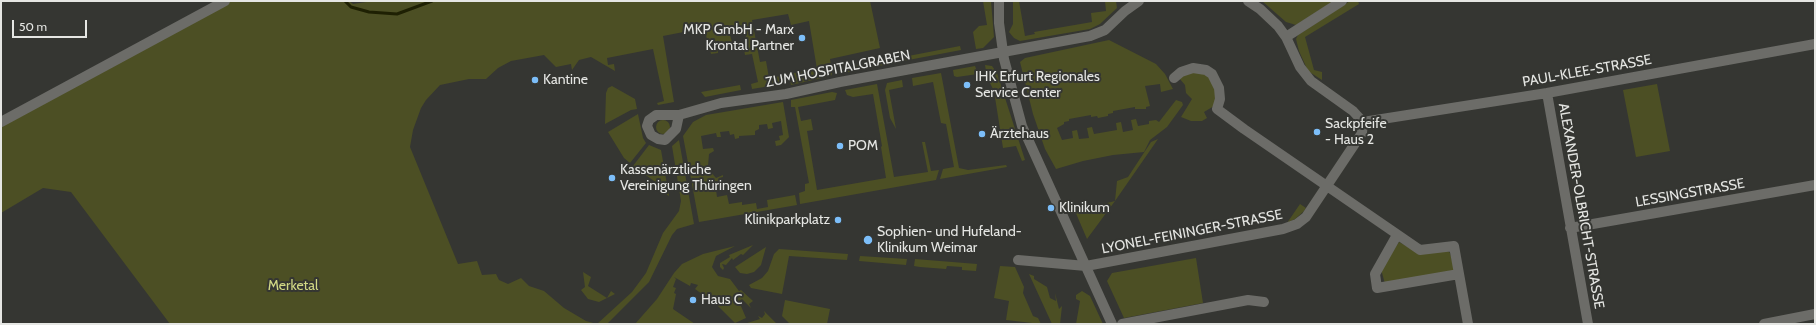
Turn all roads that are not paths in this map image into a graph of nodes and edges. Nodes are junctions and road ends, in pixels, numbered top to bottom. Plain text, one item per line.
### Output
1 (225, 1) edge
2 (999, 1) edge
3 (1139, 1) edge
4 (1248, 1) edge
5 (1342, 1) edge
6 (1286, 37) junction
7 (1815, 44) edge
8 (1003, 52) junction
9 (1174, 78) dead end
10 (1547, 92) junction
11 (679, 115) dead end
12 (1, 122) edge
13 (1363, 122) junction
14 (1815, 185) edge
15 (1326, 186) junction
16 (1570, 228) junction
17 (1397, 235) junction
18 (1018, 260) dead end
19 (1086, 266) junction
20 (1459, 274) junction
21 (1264, 302) dead end
22 (1815, 314) edge
23 (1112, 324) edge
24 (1122, 324) edge
25 (1468, 324) edge
26 (1588, 324) edge
27 (1764, 324) edge

1 - 12 street
2 - 8 street
3 - 8 street
4 - 6 street
5 - 6 street
6 - 13 street
7 - 10 street, PAUL-KLEE-STRASSE
8 - 11 street, ZUM HOSPITALGRABEN
8 - 19 street
9 - 15 street
10 - 13 street, PAUL-KLEE-STRASSE
10 - 16 street, ALEXANDER-OLBRICHT-STRASSE
13 - 15 street, LYONEL-FEININGER-STRASSE
14 - 16 street, LESSINGSTRASSE
15 - 17 street
15 - 19 street, LYONEL-FEININGER-STRASSE
16 - 26 street, ALEXANDER-OLBRICHT-STRASSE
17 - 20 street
17 - 20 street
18 - 19 street, LYONEL-FEININGER-STRASSE
19 - 23 street
20 - 25 street
21 - 24 street
22 - 27 street

